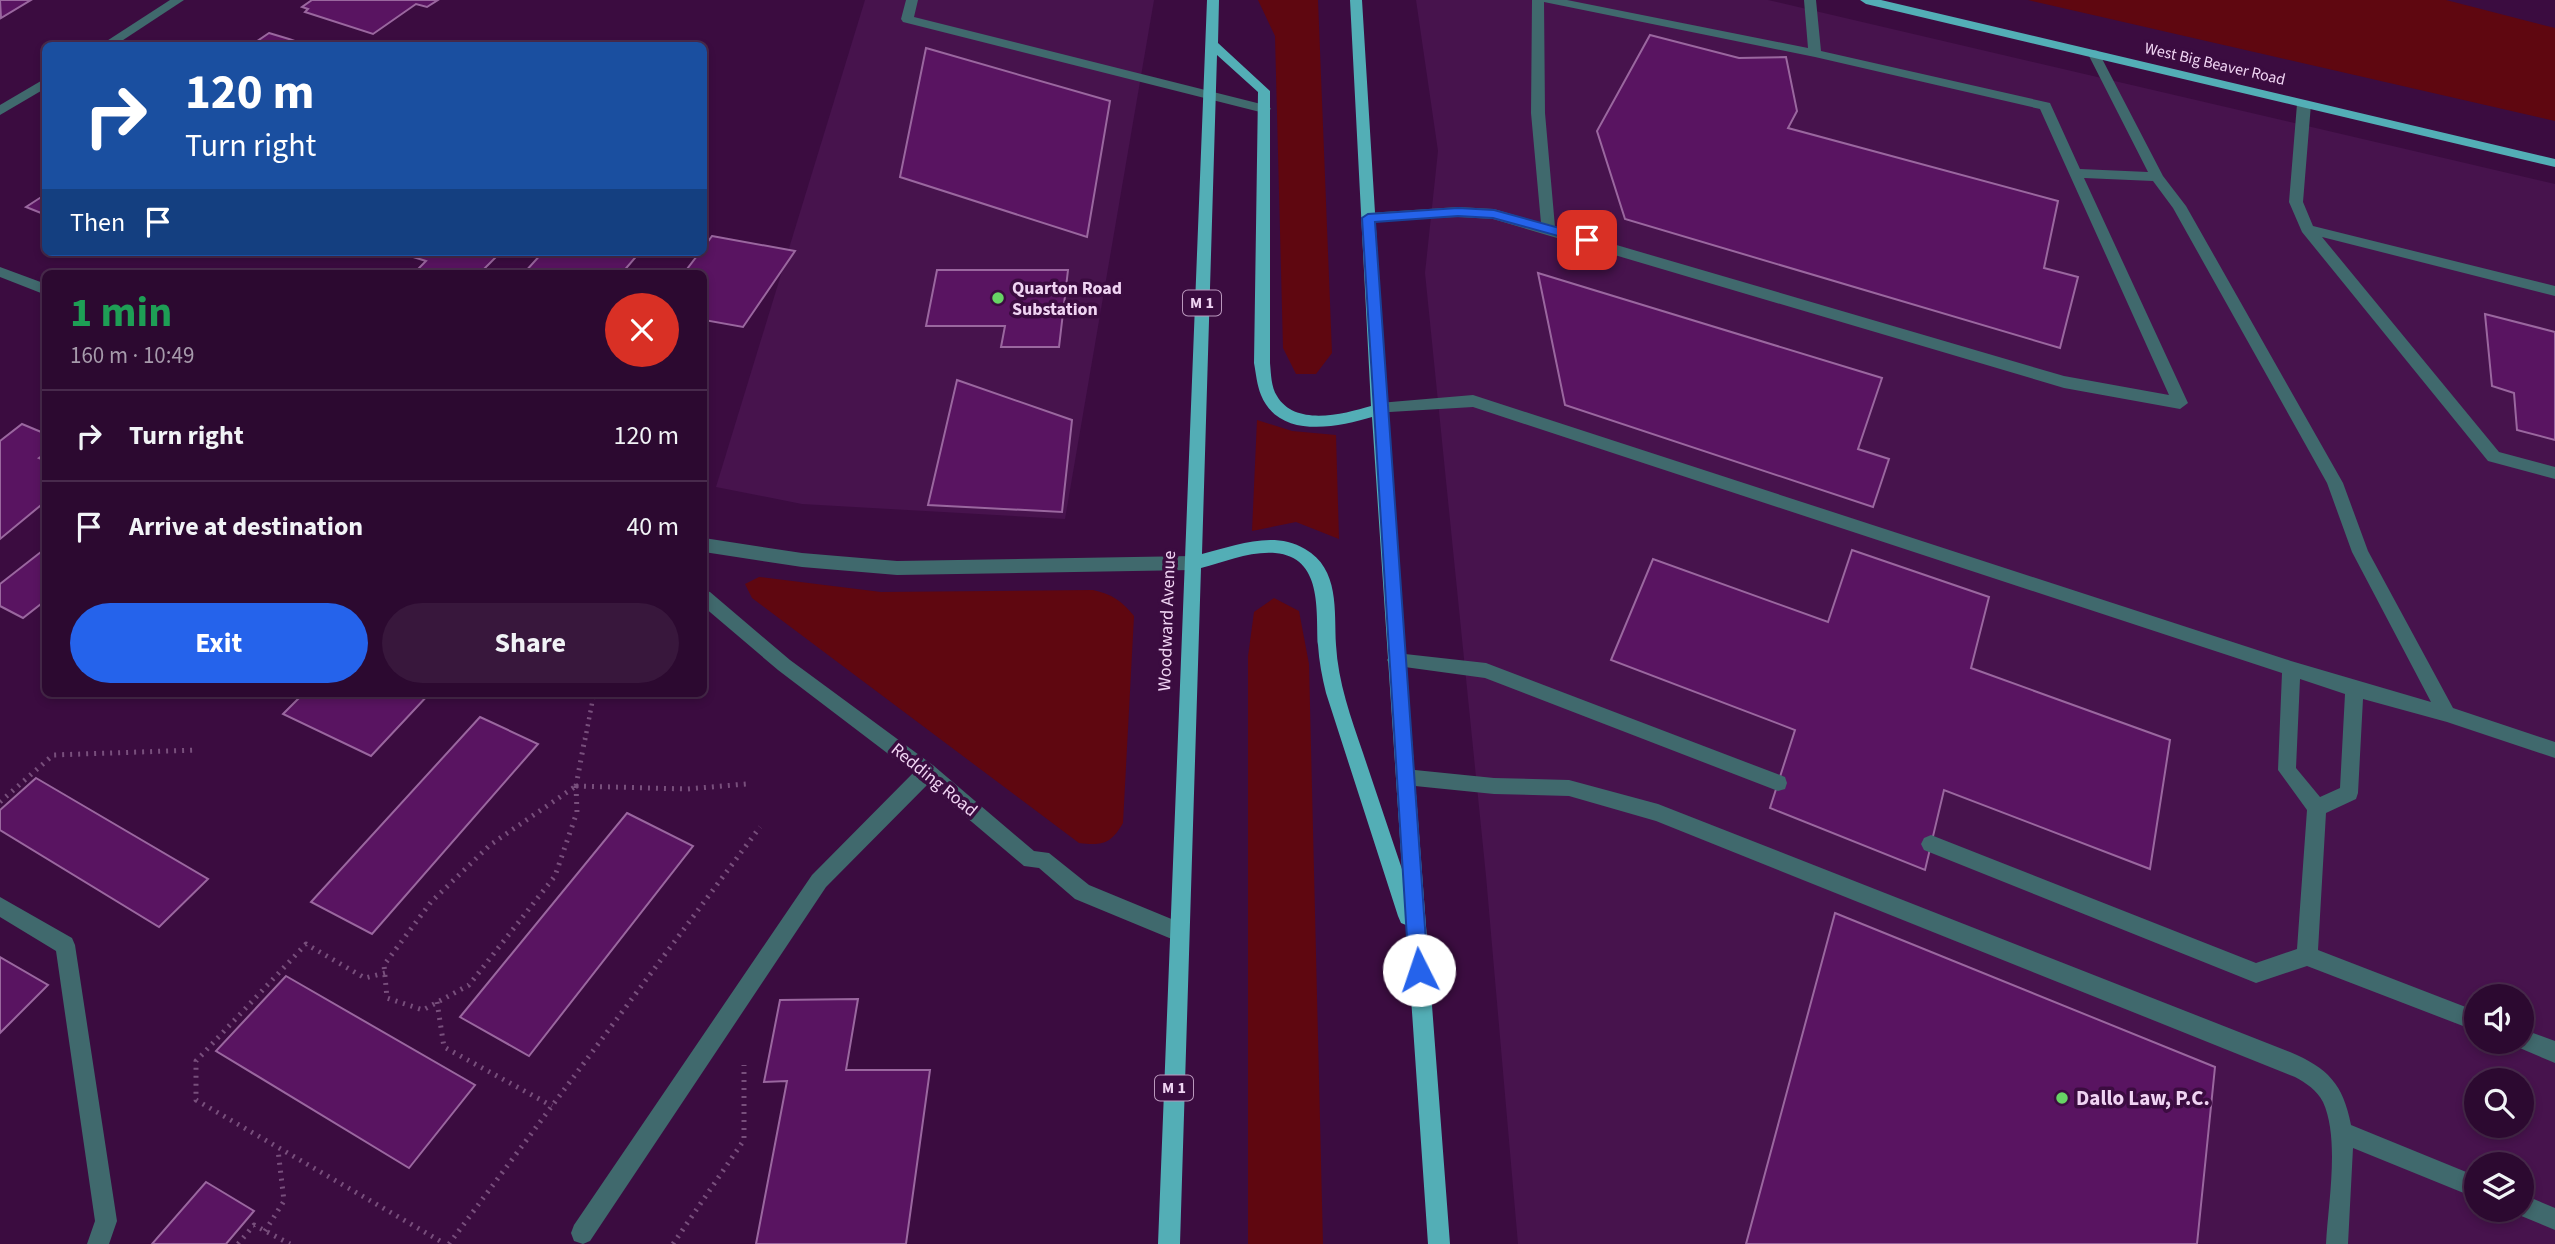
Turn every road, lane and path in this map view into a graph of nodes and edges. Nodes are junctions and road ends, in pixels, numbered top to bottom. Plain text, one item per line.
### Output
1 (178, 0) edge
2 (912, 0) edge
3 (1213, 0) edge
4 (1356, 0) edge
5 (1538, 0) edge
6 (1549, 0) edge
7 (1811, 0) edge
8 (1866, 0) edge
9 (111, 42) edge
10 (1212, 44) junction
11 (1815, 53) junction
12 (2094, 54) junction
13 (42, 85) edge
14 (1210, 97) junction
15 (2304, 103) junction
16 (1264, 108) junction
17 (0, 111) edge
18 (2555, 163) edge
19 (2077, 173) junction
20 (2157, 177) junction
21 (1368, 218) junction
22 (1548, 228) junction
23 (2307, 229) junction
24 (0, 272) edge
25 (42, 288) edge
26 (2555, 291) edge
27 (1379, 409) junction
28 (2555, 473) edge
29 (707, 545) edge
30 (1192, 563) junction
31 (707, 600) edge
32 (1396, 660) junction
33 (2291, 669) junction
34 (2354, 689) junction
35 (593, 697) edge
36 (2447, 713) junction
37 (197, 750) dead end
38 (2555, 750) edge
39 (927, 772) junction
40 (1405, 777) junction
41 (1778, 783) dead end
42 (746, 784) dead end
43 (576, 786) junction
44 (0, 802) edge
45 (2317, 808) junction
46 (760, 827) dead end
47 (1931, 844) dead end
48 (0, 906) edge
49 (1179, 932) junction
50 (1417, 943) junction
51 (2307, 956) junction
52 (385, 973) junction
53 (437, 1002) junction
54 (2464, 1016) edge
55 (2534, 1044) edge
56 (2555, 1052) edge
57 (744, 1053) dead end
58 (552, 1106) junction
59 (2342, 1133) junction
60 (278, 1149) junction
61 (2464, 1182) edge
62 (2534, 1210) edge
63 (2555, 1219) edge
64 (265, 1231) junction
65 (582, 1233) dead end
66 (443, 1243) edge
67 (98, 1244) edge
68 (238, 1244) edge
69 (290, 1244) edge
70 (673, 1244) edge
71 (1169, 1244) edge
72 (1439, 1244) edge
73 (2337, 1244) edge

1 - 9 street
2 - 14 street
3 - 10 main road, Woodward Avenue / M 1
4 - 21 main road
5 - 22 street
6 - 11 street
7 - 11 street
8 - 12 main road, West Big Beaver Road
10 - 14 main road, Woodward Avenue / M 1
10 - 16 main road
11 - 19 street
12 - 15 main road, West Big Beaver Road
12 - 20 street
13 - 17 street
14 - 16 street
14 - 30 main road, Woodward Avenue / M 1
15 - 18 main road, West Big Beaver Road
15 - 23 street
16 - 27 main road
19 - 20 street
19 - 22 street
20 - 36 street
21 - 22 street
21 - 27 main road
23 - 26 street
23 - 28 street
24 - 25 street
27 - 32 main road
27 - 33 street
29 - 30 street
30 - 49 main road, Woodward Avenue / M 1
30 - 50 main road
31 - 39 street, Redding Road
32 - 40 main road
32 - 41 street
33 - 34 street
33 - 45 street
34 - 36 street
34 - 45 street
35 - 43 path
36 - 38 street
37 - 44 path
39 - 49 street, Redding Road
39 - 65 street
40 - 50 main road
40 - 59 street
42 - 43 path
43 - 52 path
43 - 53 path
45 - 51 street
46 - 58 path
47 - 51 street
48 - 67 street
49 - 71 main road, Woodward Avenue / M 1
50 - 72 main road
51 - 54 street
52 - 53 path
52 - 60 path
53 - 58 path
55 - 56 street
57 - 70 path
58 - 66 path
59 - 61 street
59 - 73 street
60 - 64 path
60 - 66 path
62 - 63 street
64 - 68 path
64 - 69 path

